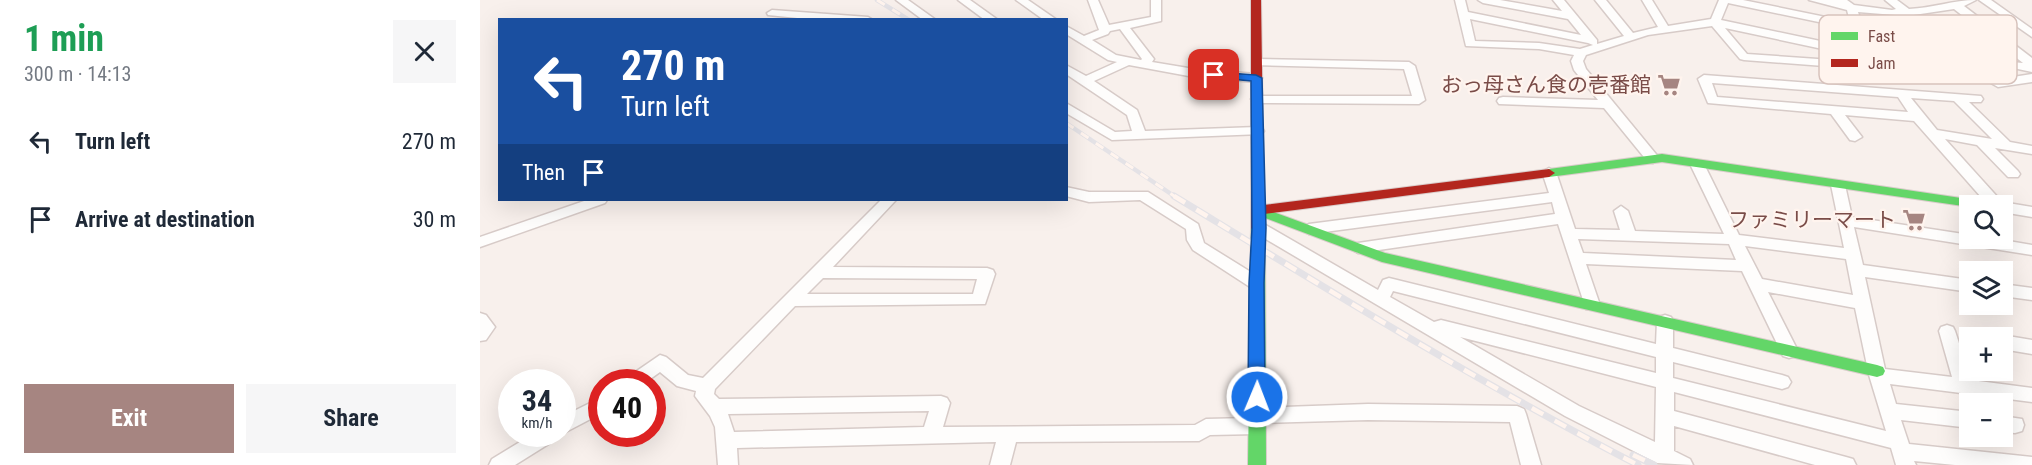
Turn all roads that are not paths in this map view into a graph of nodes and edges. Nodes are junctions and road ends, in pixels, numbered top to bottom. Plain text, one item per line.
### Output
1 (901, 0) edge
2 (963, 0) edge
3 (1021, 0) edge
4 (1093, 0) edge
5 (1156, 0) edge
6 (1256, 0) edge
7 (1460, 0) edge
8 (1483, 0) edge
9 (1557, 0) edge
10 (1600, 0) edge
11 (1647, 0) edge
12 (1725, 0) edge
13 (1814, 0) edge
14 (1841, 0) edge
15 (1890, 0) edge
16 (1934, 0) edge
17 (1971, 0) edge
18 (1984, 0) edge
19 (1506, 2) edge
20 (1951, 7) junction
21 (1852, 9) junction
22 (772, 13) dead end
23 (1907, 13) junction
24 (1463, 14) junction
25 (1854, 15) edge
26 (1962, 15) edge
27 (2005, 15) edge
28 (1571, 16) junction
29 (844, 18) edge
30 (928, 18) edge
31 (990, 18) edge
32 (1049, 18) edge
33 (1819, 19) edge
34 (1715, 22) junction
35 (2017, 23) edge
36 (1122, 26) junction
37 (1105, 29) junction
38 (1068, 30) edge
39 (1665, 30) junction
40 (2032, 34) edge
41 (1630, 36) junction
42 (1083, 40) junction
43 (1594, 43) junction
44 (1819, 48) edge
45 (1581, 53) junction
46 (2017, 55) edge
47 (1819, 59) edge
48 (1126, 61) junction
49 (1257, 63) junction
50 (1144, 64) junction
51 (2017, 64) edge
52 (2032, 66) edge
53 (1068, 69) edge
54 (1256, 78) junction
55 (2032, 78) edge
56 (2017, 80) edge
57 (1085, 81) junction
58 (1902, 94) junction
59 (1257, 99) junction
60 (1959, 99) junction
61 (1977, 99) dead end
62 (1503, 101) dead end
63 (1608, 104) junction
64 (1068, 108) edge
65 (1835, 110) junction
66 (1918, 117) junction
67 (1257, 131) junction
68 (1932, 133) junction
69 (1138, 134) junction
70 (1855, 137) dead end
71 (1980, 140) junction
72 (2005, 145) junction
73 (2032, 147) edge
74 (1653, 159) junction
75 (1697, 164) junction
76 (1549, 172) junction
77 (2013, 174) dead end
78 (1838, 185) junction
79 (1068, 192) edge
80 (1987, 195) edge
81 (1557, 197) junction
82 (597, 201) edge
83 (889, 201) edge
84 (1959, 202) edge
85 (2013, 209) edge
86 (1621, 211) dead end
87 (2032, 212) edge
88 (1563, 218) junction
89 (1259, 219) junction
90 (1845, 221) junction
91 (1309, 229) junction
92 (1569, 234) junction
93 (1629, 236) junction
94 (1734, 239) junction
95 (480, 242) edge
96 (1358, 248) junction
97 (2032, 250) edge
98 (1576, 258) junction
99 (1855, 263) junction
100 (1748, 266) junction
101 (818, 272) junction
102 (900, 274) junction
103 (1256, 283) junction
104 (1756, 284) junction
105 (1959, 284) edge
106 (2013, 293) edge
107 (2029, 298) edge
108 (791, 300) junction
109 (889, 300) junction
110 (1380, 300) junction
111 (1863, 303) junction
112 (1592, 305) junction
113 (480, 319) edge
114 (1665, 321) junction
115 (1432, 331) junction
116 (1947, 331) dead end
117 (480, 334) edge
118 (2013, 344) edge
119 (2032, 347) edge
120 (1789, 351) junction
121 (1665, 354) junction
122 (651, 369) edge
123 (1877, 373) junction
124 (1782, 382) dead end
125 (1665, 383) junction
126 (708, 386) junction
127 (1964, 387) junction
128 (2032, 395) edge
129 (716, 407) junction
130 (1889, 411) junction
131 (1664, 416) junction
132 (1959, 419) edge
133 (1257, 421) junction
134 (932, 435) junction
135 (1008, 435) junction
136 (728, 440) junction
137 (527, 447) edge
138 (1902, 453) edge
139 (1664, 457) junction
140 (499, 465) edge
141 (728, 465) edge
142 (1000, 465) edge
143 (1257, 465) edge
144 (1531, 465) edge
145 (1683, 465) edge
146 (1846, 465) edge
147 (2032, 465) edge

1 - 30 street
2 - 31 street
3 - 32 street
4 - 37 street
5 - 36 street
6 - 49 street
7 - 24 street
8 - 19 street
9 - 28 street
10 - 41 street
11 - 39 street
12 - 33 street
12 - 34 street
13 - 21 street
14 - 21 street
15 - 23 street
16 - 20 street
17 - 20 street
18 - 27 street
19 - 28 street
20 - 23 street
20 - 26 street
21 - 23 street
21 - 25 street
22 - 29 street
24 - 43 street
24 - 45 street
28 - 43 street
34 - 39 street
34 - 44 street
34 - 47 street
35 - 40 street
36 - 37 street
36 - 50 street
37 - 42 street
38 - 42 street
39 - 41 street
41 - 43 street
42 - 48 street
43 - 45 street
45 - 63 street
46 - 52 street
48 - 50 street
48 - 57 street
49 - 54 street
49 - 59 street
50 - 54 street
51 - 52 street
53 - 57 street
54 - 59 street
55 - 56 street
57 - 69 street
58 - 60 street
58 - 65 street
58 - 66 street
59 - 67 street
60 - 61 street
60 - 72 street
62 - 63 street
63 - 74 street
64 - 69 street
65 - 66 street
65 - 70 street
66 - 68 street
67 - 69 street
67 - 89 street
68 - 71 street
68 - 80 street
71 - 72 street
71 - 77 street
72 - 73 street
74 - 75 street
74 - 76 street
75 - 78 street
75 - 94 street
76 - 81 street
76 - 89 street
78 - 84 street
78 - 90 street
79 - 103 street
81 - 88 street
81 - 91 street
82 - 95 street
83 - 101 street
85 - 87 street
86 - 93 street
88 - 92 street
88 - 96 street
89 - 91 street
89 - 103 street
89 - 110 street
90 - 97 street
90 - 99 street
91 - 96 street
92 - 93 street
92 - 98 street
93 - 94 street
94 - 99 street
94 - 100 street
96 - 112 street
98 - 100 street
98 - 112 street
99 - 105 street
99 - 111 street
100 - 104 street
101 - 102 street
101 - 108 street
102 - 109 street
102 - 109 street
103 - 133 street
104 - 111 street
104 - 120 street
106 - 107 street
108 - 109 street
108 - 126 street
110 - 115 street
110 - 121 street
111 - 123 street
112 - 114 street
113 - 117 street
114 - 120 street
114 - 121 street
115 - 125 street
115 - 139 street
116 - 127 street
118 - 119 street
120 - 123 street
121 - 124 street
121 - 125 street
122 - 126 street
123 - 127 street
123 - 130 street
125 - 131 street
125 - 138 street
126 - 129 street
127 - 128 street
129 - 134 street
129 - 136 street
130 - 132 street
130 - 138 street
131 - 139 street
131 - 146 street
133 - 135 street
133 - 143 street
133 - 144 street
134 - 135 street
134 - 136 street
135 - 142 street
136 - 141 street
137 - 140 street
138 - 147 street
139 - 145 street

